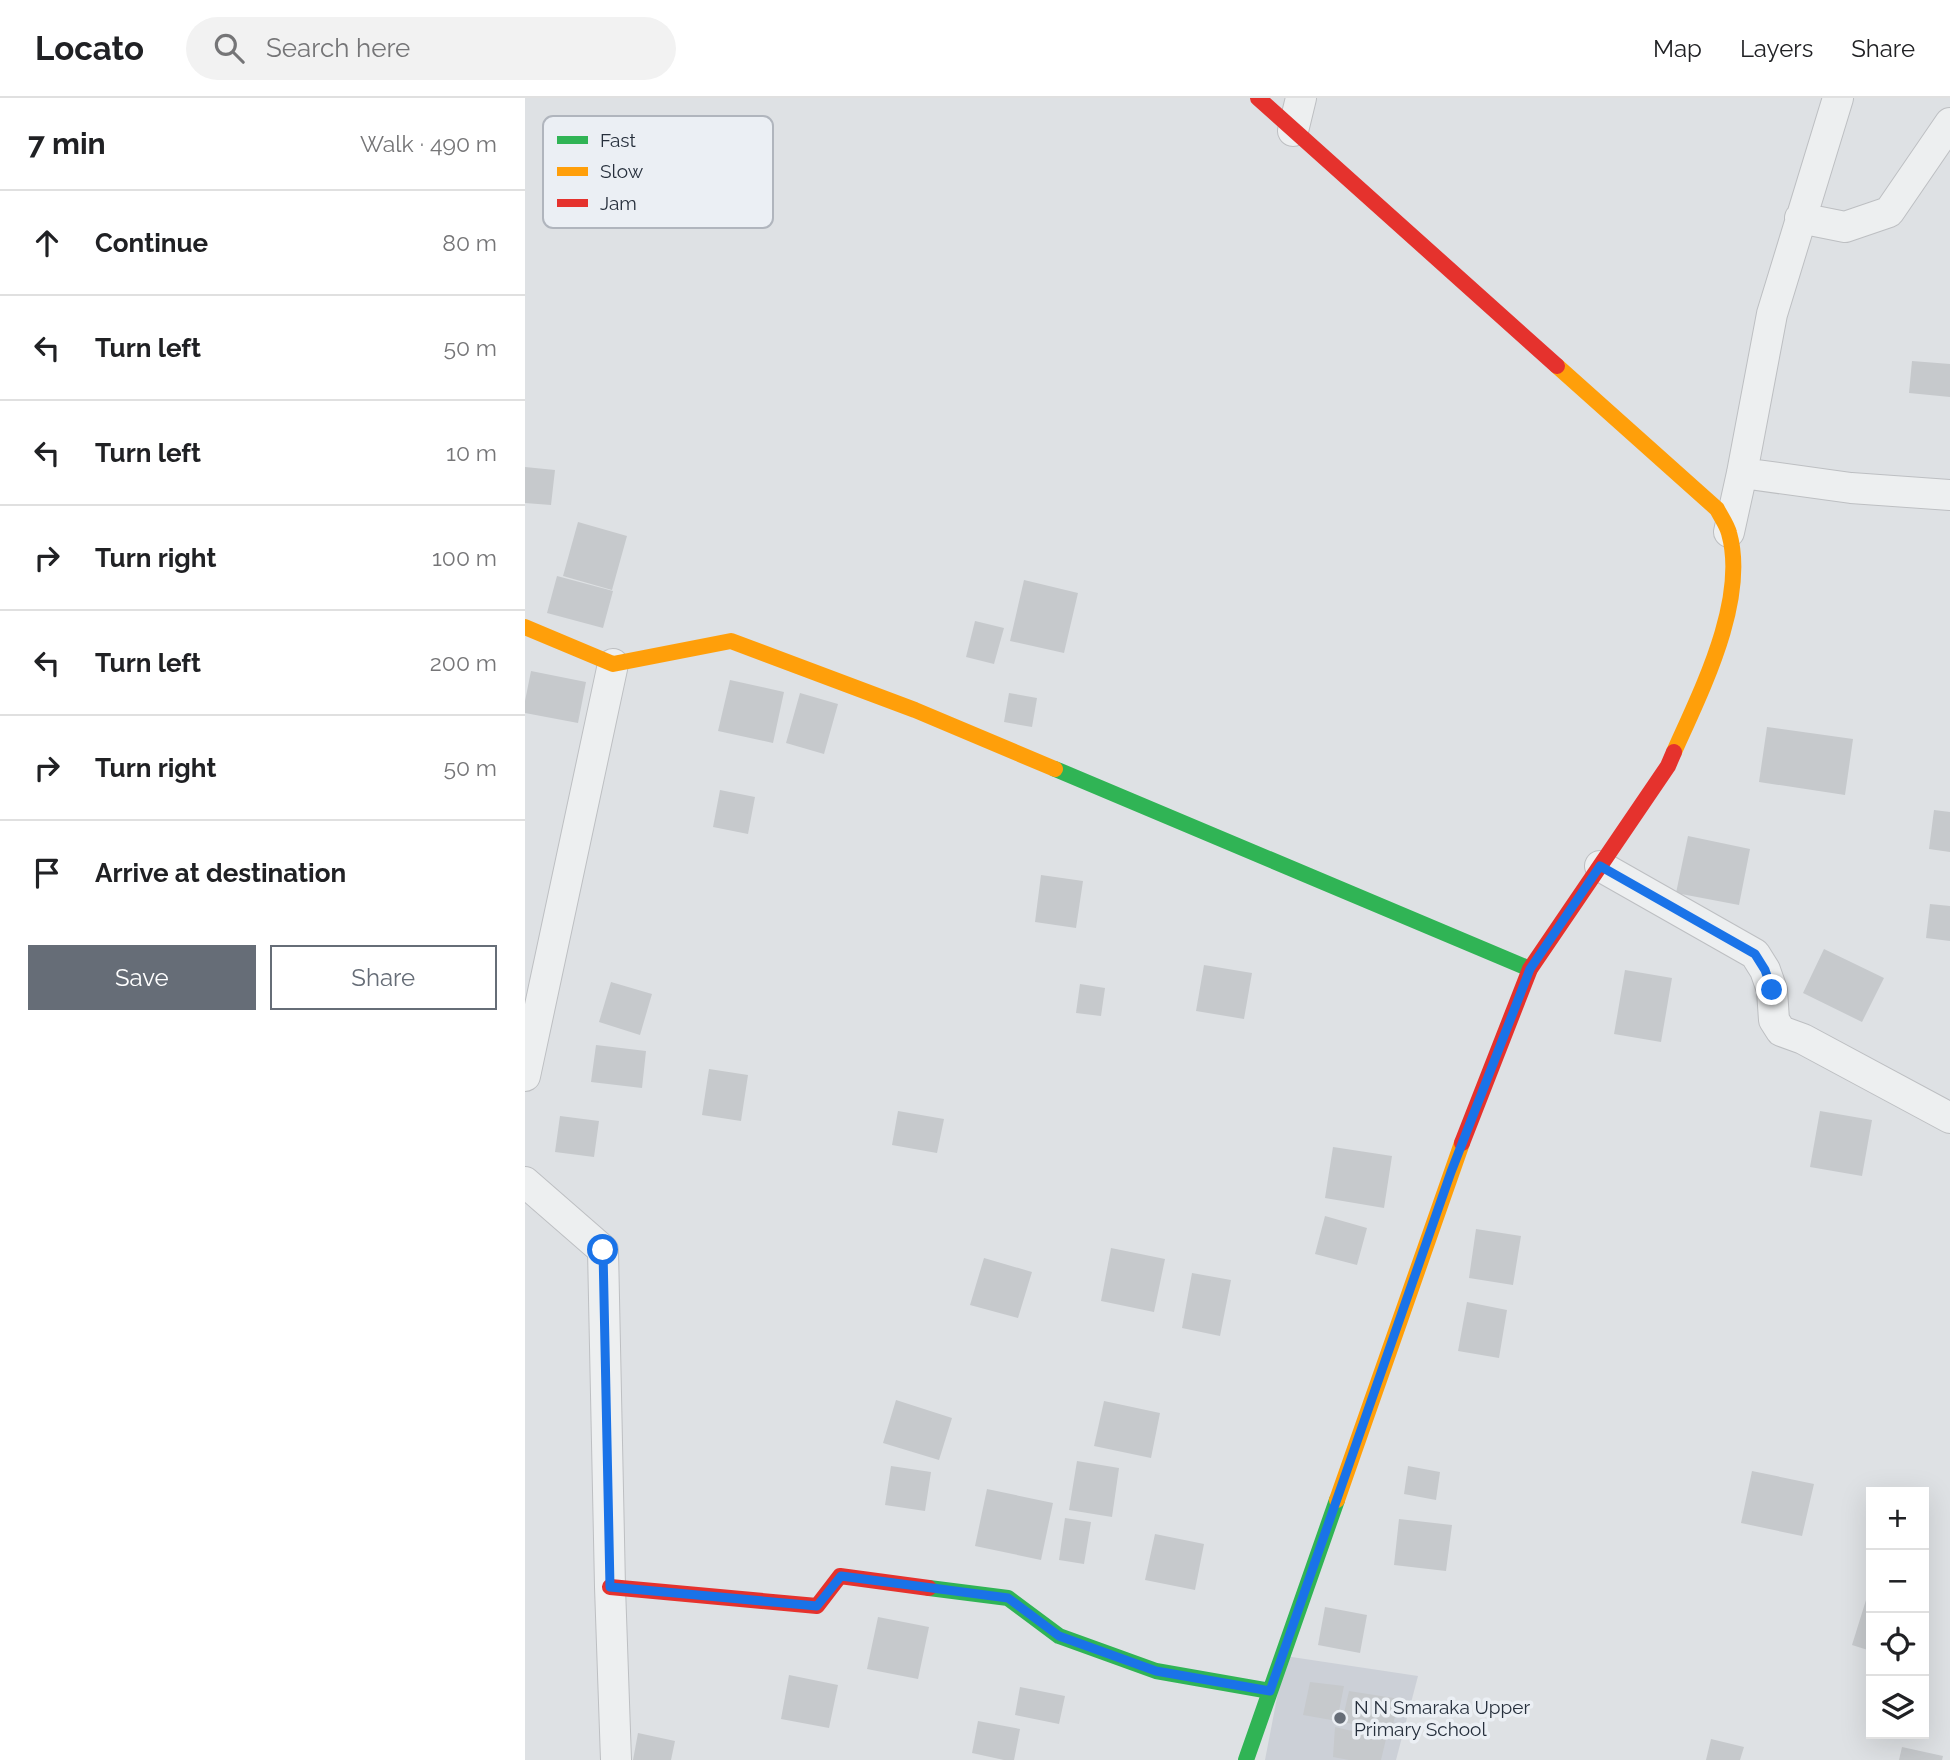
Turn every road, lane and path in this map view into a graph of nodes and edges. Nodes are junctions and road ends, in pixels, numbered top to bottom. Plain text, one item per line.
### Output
1 (1258, 98) edge
2 (1301, 98) edge
3 (1838, 98) edge
4 (1950, 123) edge
5 (1293, 131) junction
6 (1800, 218) junction
7 (1742, 473) junction
8 (1950, 495) edge
9 (1729, 532) junction
10 (525, 627) edge
11 (613, 664) junction
12 (1600, 866) junction
13 (1530, 969) junction
14 (525, 1076) edge
15 (1950, 1118) edge
16 (525, 1182) edge
17 (610, 1587) junction
18 (1270, 1691) junction
19 (616, 1760) edge
20 (1246, 1760) edge

1 - 5 street
2 - 5 street
3 - 6 street
4 - 6 street
5 - 9 street
6 - 7 street
7 - 8 street
7 - 9 street
9 - 12 street
10 - 11 street
11 - 13 street
11 - 14 street
12 - 13 street
12 - 15 street
13 - 18 street
16 - 17 street
17 - 18 street
17 - 19 street
18 - 20 street

